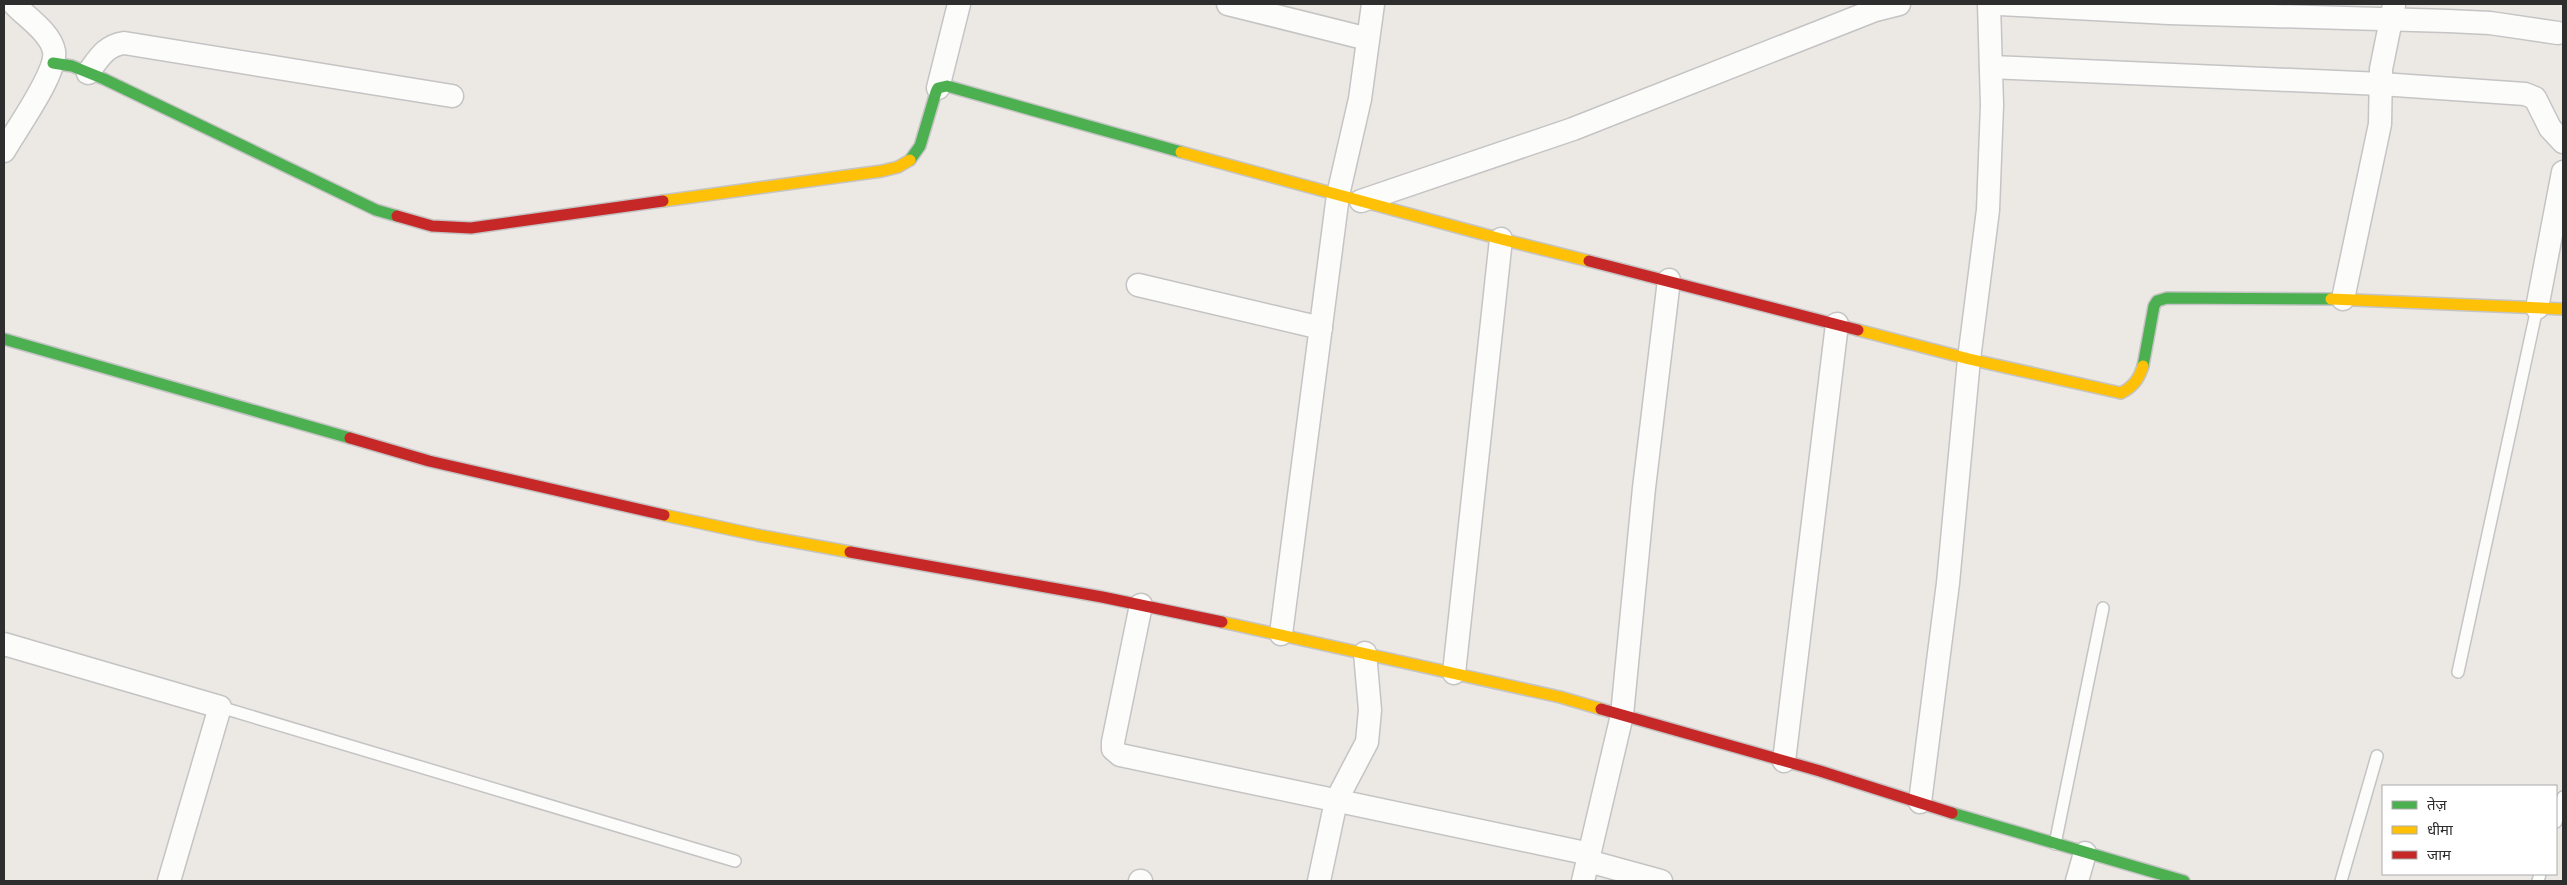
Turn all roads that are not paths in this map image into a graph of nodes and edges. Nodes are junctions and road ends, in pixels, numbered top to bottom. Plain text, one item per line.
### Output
1 (14, 4) edge
2 (959, 4) edge
3 (1228, 4) edge
4 (1373, 4) edge
5 (1899, 4) edge
6 (1989, 4) edge
7 (1999, 4) edge
8 (2392, 12) edge
9 (2458, 13) edge
10 (2558, 33) dead end
11 (1368, 39) junction
12 (54, 63) junction
13 (1991, 67) junction
14 (88, 72) junction
15 (2381, 84) junction
16 (938, 88) junction
17 (452, 96) dead end
18 (2563, 142) edge
19 (4, 151) edge
20 (2563, 172) edge
21 (1338, 195) junction
22 (1361, 201) junction
23 (1501, 239) junction
24 (1669, 280) junction
25 (1138, 285) dead end
26 (2343, 299) junction
27 (2537, 308) junction
28 (2563, 309) edge
29 (1837, 324) junction
30 (1321, 328) junction
31 (4, 339) edge
32 (1969, 359) junction
33 (1141, 605) junction
34 (2103, 608) dead end
35 (1281, 634) junction
36 (4, 644) edge
37 (1365, 652) junction
38 (2458, 672) dead end
39 (1454, 673) junction
40 (220, 707) junction
41 (1622, 715) junction
42 (2377, 756) dead end
43 (1784, 762) junction
44 (2563, 797) edge
45 (1336, 801) junction
46 (1920, 802) junction
47 (2557, 818) edge
48 (2055, 844) junction
49 (2085, 853) junction
50 (735, 861) dead end
51 (1587, 866) edge
52 (169, 881) edge
53 (1319, 881) edge
54 (1661, 881) edge
55 (2077, 881) edge
56 (2184, 881) edge
57 (2341, 881) edge

1 - 12 street
2 - 16 street
3 - 11 street
4 - 11 street
5 - 22 street
6 - 13 street
7 - 8 street
8 - 9 street
8 - 15 street
9 - 10 street
11 - 21 street
12 - 14 street
12 - 19 street
13 - 15 street
13 - 32 street
14 - 16 street
14 - 17 street
15 - 18 street
15 - 26 street
16 - 21 street
20 - 27 street
21 - 22 street
21 - 30 street
22 - 23 street
23 - 24 street
23 - 39 street
24 - 29 street
24 - 41 street
25 - 30 street
26 - 27 street
26 - 32 street
27 - 28 street
27 - 38 lane
29 - 32 street
29 - 43 street
30 - 35 street
31 - 33 street
32 - 46 street
33 - 35 street
33 - 45 street
34 - 48 lane
35 - 37 street
36 - 40 street
37 - 39 street
37 - 45 street
39 - 41 street
40 - 50 lane
40 - 52 street
41 - 43 street
41 - 51 street
42 - 57 lane
43 - 46 street
44 - 47 lane
45 - 51 street
45 - 53 street
46 - 48 street
48 - 49 street
49 - 55 street
49 - 56 street
51 - 54 street

